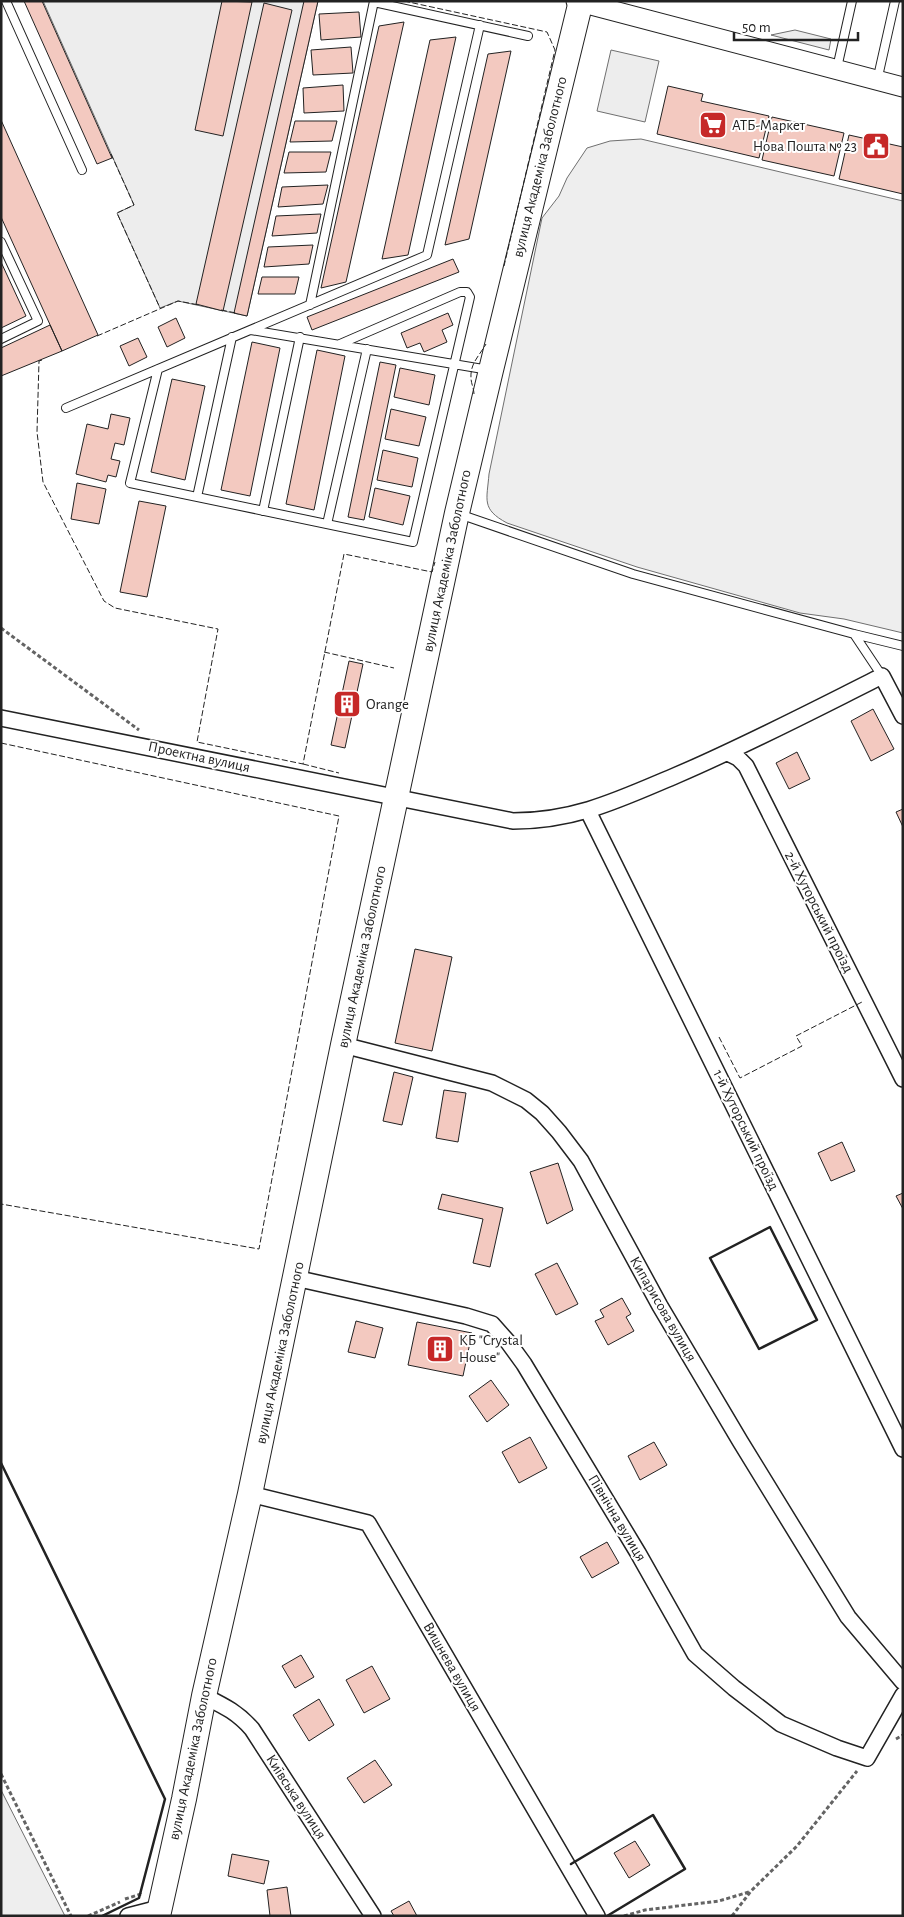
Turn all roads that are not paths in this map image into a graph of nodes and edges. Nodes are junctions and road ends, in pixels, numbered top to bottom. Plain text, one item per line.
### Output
1 (6, 1) edge
2 (852, 1) edge
3 (895, 1) edge
4 (374, 2) edge
5 (579, 2) edge
6 (480, 25) junction
7 (528, 36) dead end
8 (836, 70) junction
9 (877, 81) junction
10 (903, 87) edge
11 (82, 170) dead end
12 (1, 242) edge
13 (310, 305) junction
14 (250, 330) junction
15 (300, 337) junction
16 (232, 338) junction
17 (1, 339) edge
18 (340, 344) junction
19 (367, 349) junction
20 (453, 364) junction
21 (158, 369) junction
22 (490, 370) junction
23 (66, 408) dead end
24 (197, 497) junction
25 (263, 511) junction
26 (457, 513) junction
27 (327, 524) junction
28 (854, 634) junction
29 (903, 646) edge
30 (882, 676) junction
31 (903, 716) edge
32 (1, 718) edge
33 (728, 753) junction
34 (396, 798) junction
35 (588, 811) junction
36 (343, 1045) junction
37 (903, 1079) edge
38 (296, 1278) junction
39 (903, 1449) edge
40 (250, 1494) junction
41 (903, 1682) edge
42 (903, 1695) edge
43 (204, 1696) junction
44 (159, 1912) edge
45 (128, 1916) edge
46 (374, 1916) edge
47 (597, 1916) edge

1 - 11 lane
2 - 8 lane
3 - 9 lane
4 - 6 lane
4 - 13 lane
5 - 8 street
5 - 22 main road, вулиця Академіка Заболотного
6 - 7 lane
6 - 13 lane
8 - 9 street
9 - 10 street
12 - 17 lane
13 - 14 lane
14 - 15 lane
14 - 16 lane
15 - 18 lane
15 - 25 lane
16 - 21 lane
16 - 24 lane
18 - 19 lane
18 - 20 lane
19 - 20 lane
19 - 27 lane
20 - 22 lane
20 - 27 lane
21 - 23 lane
21 - 24 lane
22 - 26 main road, вулиця Академіка Заболотного
24 - 25 lane
25 - 27 lane
26 - 28 lane
26 - 34 main road, вулиця Академіка Заболотного
28 - 29 lane
28 - 30 lane
30 - 31 street
30 - 33 street, Проектна вулиця
32 - 34 street, Проектна вулиця
33 - 35 street, Проектна вулиця
33 - 37 street, 2-й Хуторський проїзд
34 - 35 street, Проектна вулиця
34 - 36 main road, вулиця Академіка Заболотного
35 - 39 street, 1-й Хуторський проїзд
36 - 38 main road, вулиця Академіка Заболотного
36 - 41 street, Кипарисова вулиця
38 - 40 main road, вулиця Академіка Заболотного
38 - 42 street, Північна вулиця
40 - 43 main road, вулиця Академіка Заболотного
40 - 47 street, Вишнева вулиця
43 - 44 main road, вулиця Академіка Заболотного
43 - 46 street, Київська вулиця
44 - 45 street

